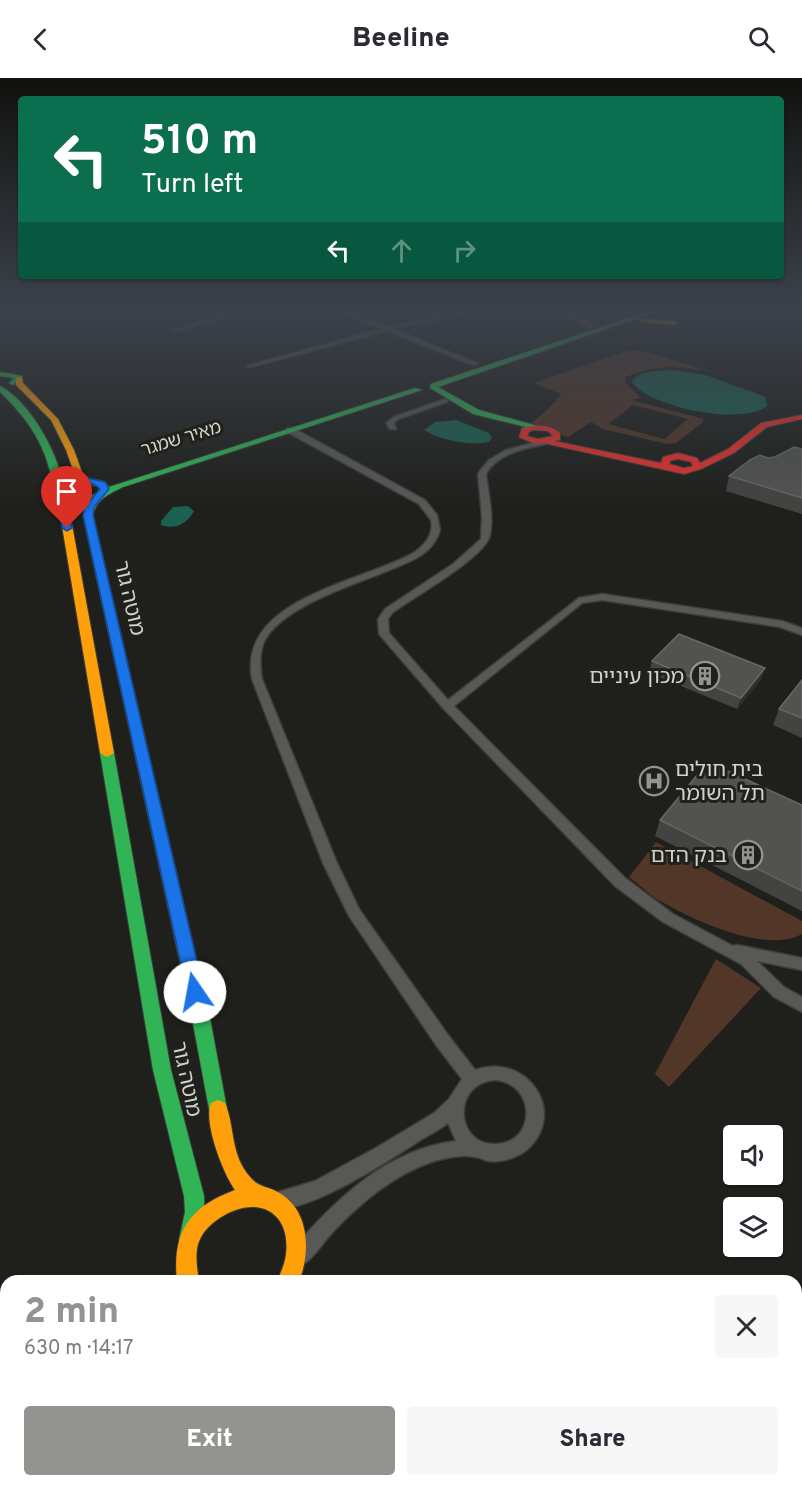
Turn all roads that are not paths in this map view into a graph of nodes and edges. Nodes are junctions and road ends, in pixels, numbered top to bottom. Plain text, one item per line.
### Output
1 (449, 376) edge
2 (456, 376) edge
3 (1, 378) edge
4 (424, 387) junction
5 (445, 401) junction
6 (802, 417) edge
7 (393, 427) dead end
8 (290, 430) junction
9 (526, 433) junction
10 (549, 440) junction
11 (514, 449) junction
12 (92, 481) junction
13 (58, 494) junction
14 (100, 495) junction
15 (802, 632) edge
16 (447, 706) junction
17 (730, 950) junction
18 (793, 960) edge
19 (772, 985) junction
20 (798, 1000) edge
21 (472, 1079) junction
22 (454, 1105) junction
23 (479, 1148) junction
24 (263, 1199) junction
25 (189, 1240) junction
26 (296, 1261) junction
27 (187, 1275) edge
28 (290, 1275) edge

1 - 4 street, מאיר שמגר
2 - 4 street, מאיר שמגר
3 - 12 street
3 - 13 street, מוטה גור
4 - 5 street
4 - 8 street, מאיר שמגר
4 - 9 street
4 - 12 street, מאיר שמגר
5 - 7 street
5 - 9 street
6 - 10 street
8 - 14 street, מאיר שמגר
8 - 21 street
9 - 10 street
9 - 11 street
10 - 11 street
11 - 16 street
12 - 13 street, מאיר שמגר
12 - 14 street
13 - 14 street, מאיר שמגר
13 - 25 street, מוטה גור
14 - 24 street, מוטה גור
15 - 16 street
16 - 17 street
17 - 18 street
17 - 19 street
18 - 19 street
19 - 20 street
21 - 22 street
21 - 23 street
22 - 23 street
22 - 24 street
23 - 26 street
24 - 25 street, מוטה גור
24 - 26 street, מוטה גור
25 - 27 street, מוטה גור
26 - 28 street, מוטה גור

